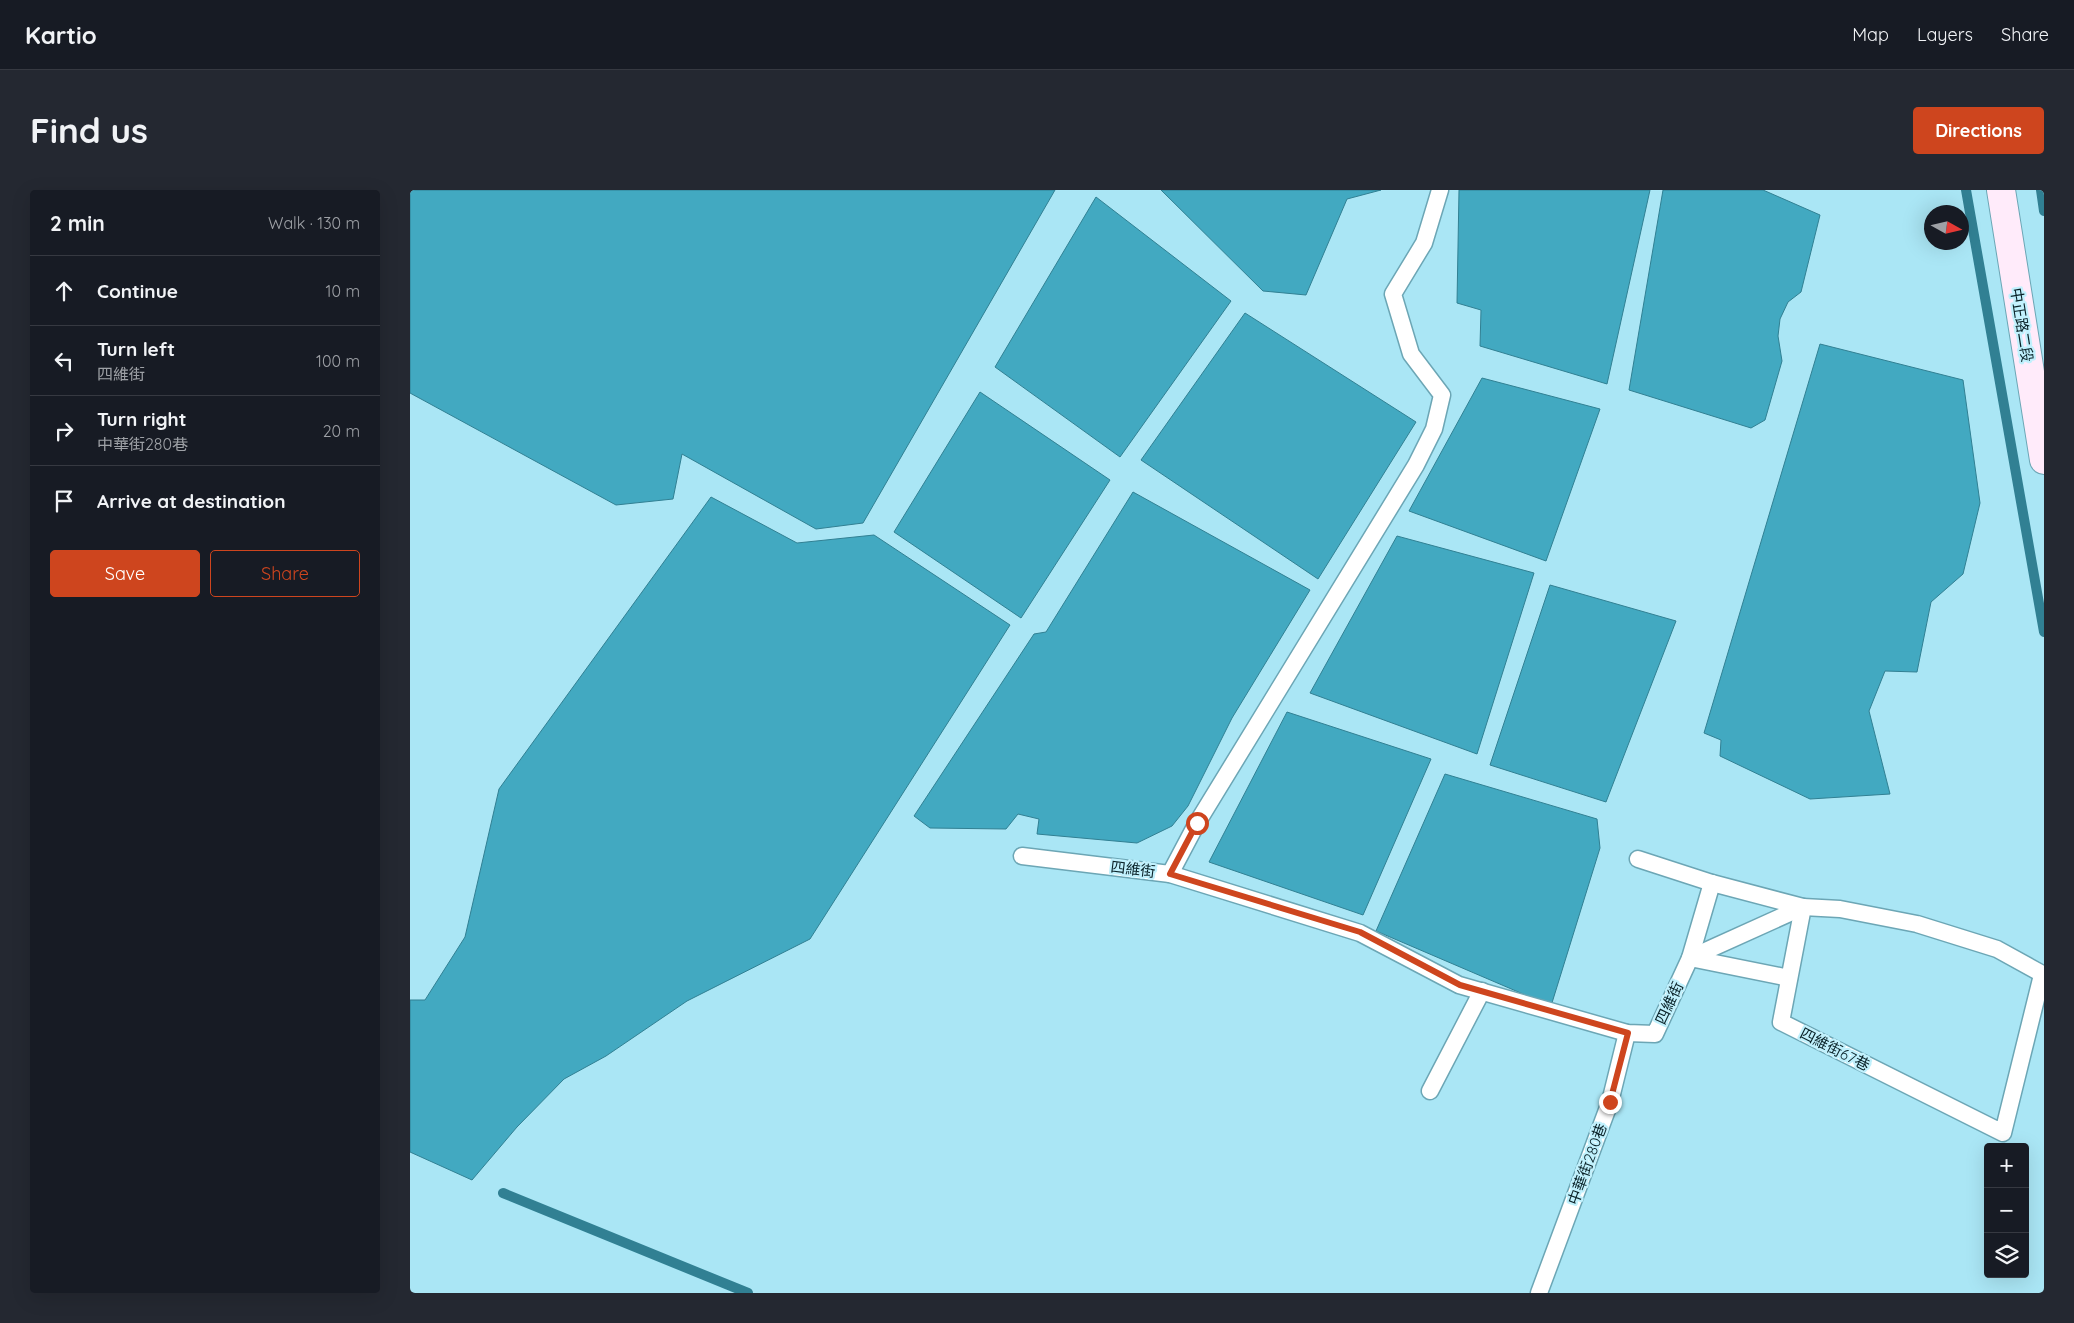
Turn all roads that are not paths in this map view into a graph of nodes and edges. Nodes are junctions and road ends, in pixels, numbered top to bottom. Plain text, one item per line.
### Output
1 (1440, 190) edge
2 (2000, 190) edge
3 (2044, 460) edge
4 (1022, 856) dead end
5 (1638, 859) dead end
6 (1170, 874) junction
7 (1712, 883) junction
8 (1803, 907) junction
9 (1690, 958) junction
10 (2043, 975) edge
11 (1790, 978) junction
12 (1482, 991) junction
13 (1628, 1033) junction
14 (1430, 1091) dead end
15 (1539, 1293) edge

1 - 6 lane
2 - 3 main road, 中正路二段
4 - 6 lane, 四維街
5 - 7 lane
6 - 12 lane, 四維街
7 - 8 lane
7 - 9 lane
8 - 9 lane
8 - 10 lane
8 - 11 lane, 四維街67巷
9 - 11 lane
9 - 13 lane, 四維街
10 - 11 lane, 四維街67巷
12 - 13 lane, 四維街
12 - 14 lane
13 - 15 lane, 中華街280巷

